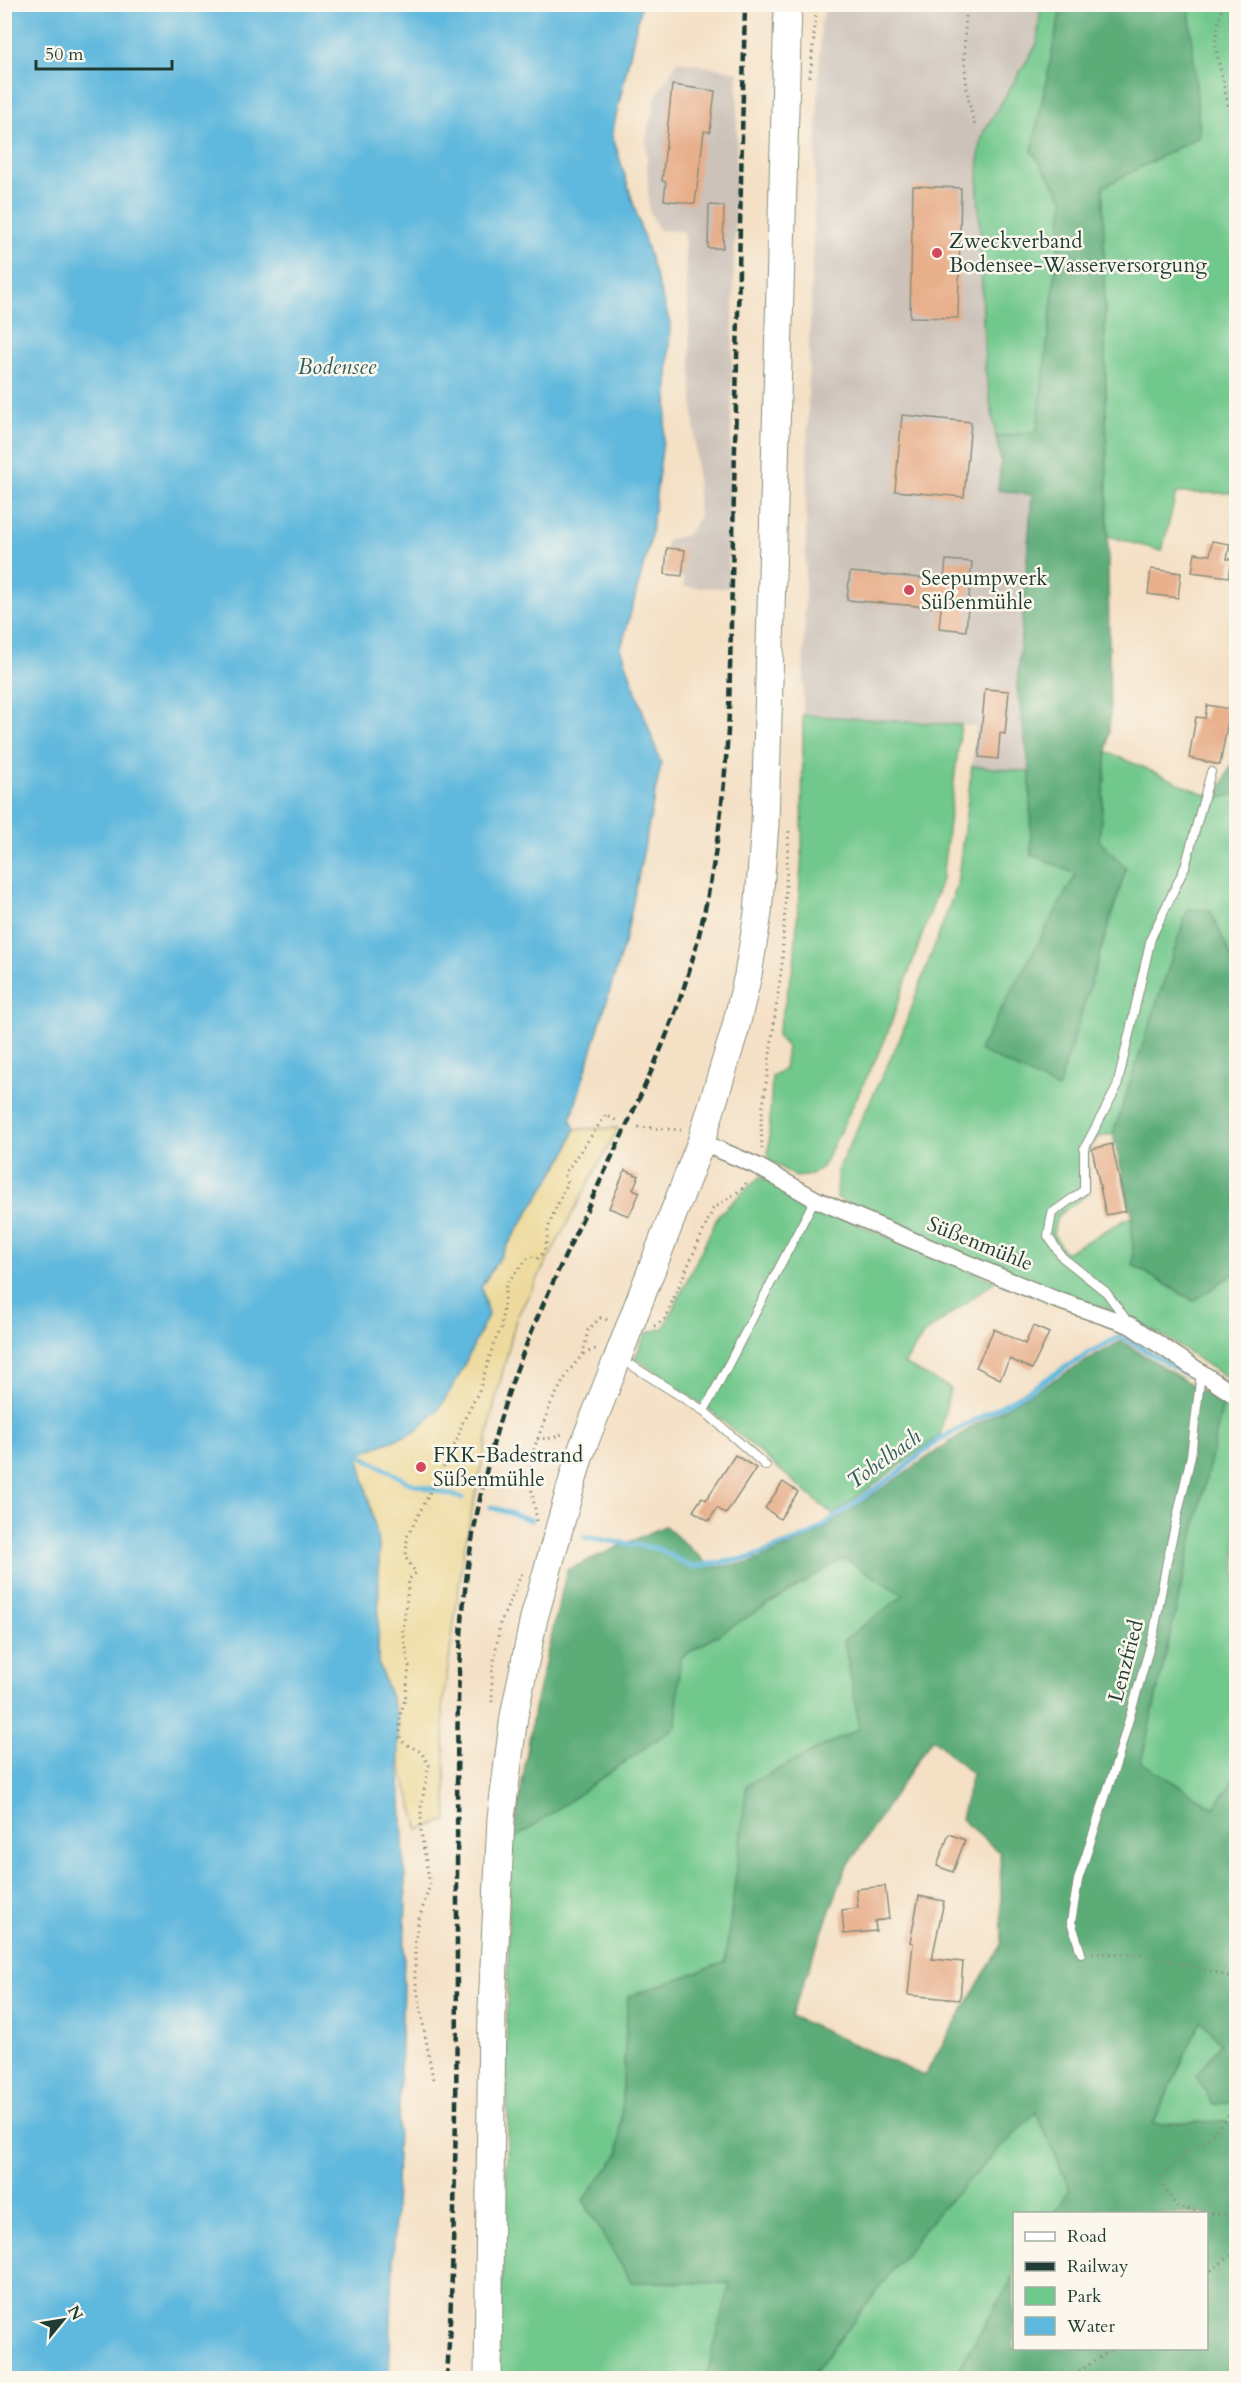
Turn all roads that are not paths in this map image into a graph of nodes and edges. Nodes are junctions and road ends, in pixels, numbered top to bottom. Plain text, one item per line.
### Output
1 (788, 4) edge
2 (1211, 772) dead end
3 (701, 1142) junction
4 (815, 1199) junction
5 (1130, 1325) junction
6 (610, 1352) junction
7 (1201, 1373) junction
8 (1236, 1396) edge
9 (704, 1411) junction
10 (766, 1466) dead end
11 (1081, 1953) road end
12 (488, 2379) edge

1 - 3 main road
2 - 5 lane
3 - 4 street, Süßenmühle
3 - 6 main road, bridge
4 - 5 street, Süßenmühle
4 - 9 lane
5 - 7 street, Süßenmühle
6 - 9 lane
6 - 12 main road
7 - 8 street, Süßenmühle
7 - 11 lane, Lenzfried
9 - 10 lane

